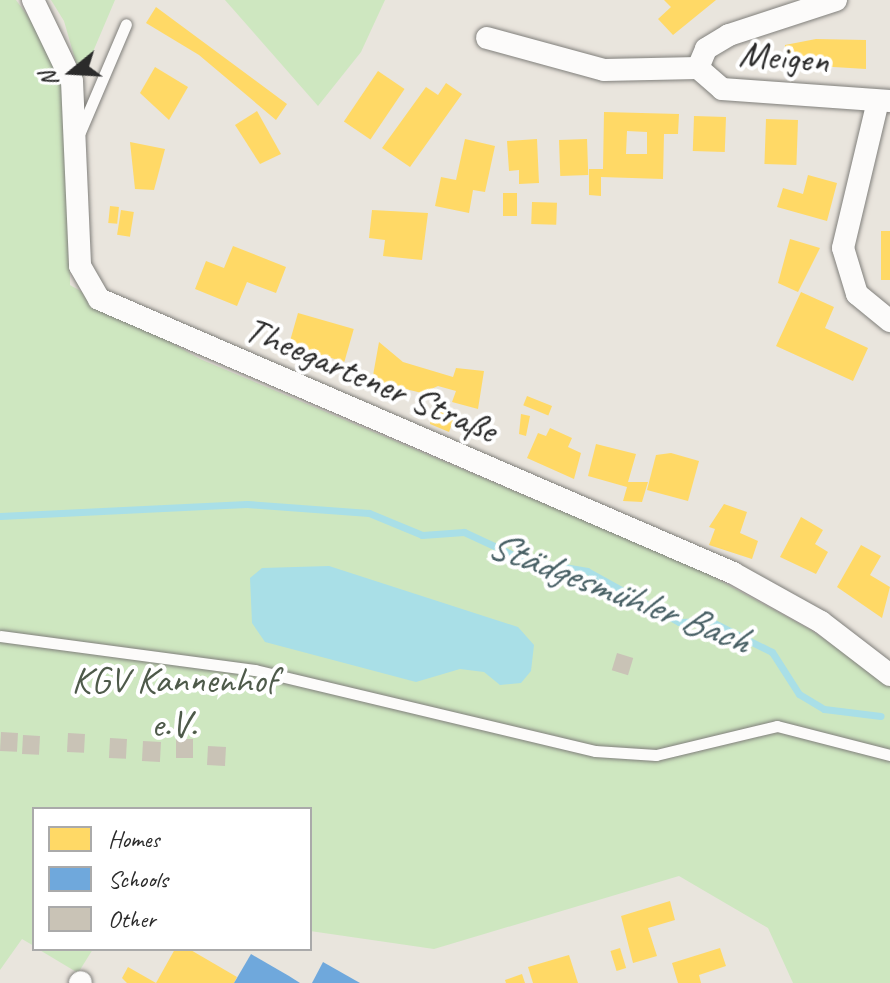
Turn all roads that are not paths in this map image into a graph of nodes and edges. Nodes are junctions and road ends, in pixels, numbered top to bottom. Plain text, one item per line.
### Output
1 (33, 0) edge
2 (836, 0) edge
3 (126, 24) dead end
4 (487, 38) dead end
5 (698, 68) junction
6 (884, 101) edge
7 (80, 132) junction
8 (890, 321) edge
9 (0, 636) edge
10 (890, 675) edge
11 (890, 755) edge

1 - 7 street, Theegartener Straße
2 - 5 street, Meigen
3 - 7 lane
4 - 5 street
5 - 6 street, Meigen
6 - 8 street
7 - 10 street, Theegartener Straße
9 - 11 lane

